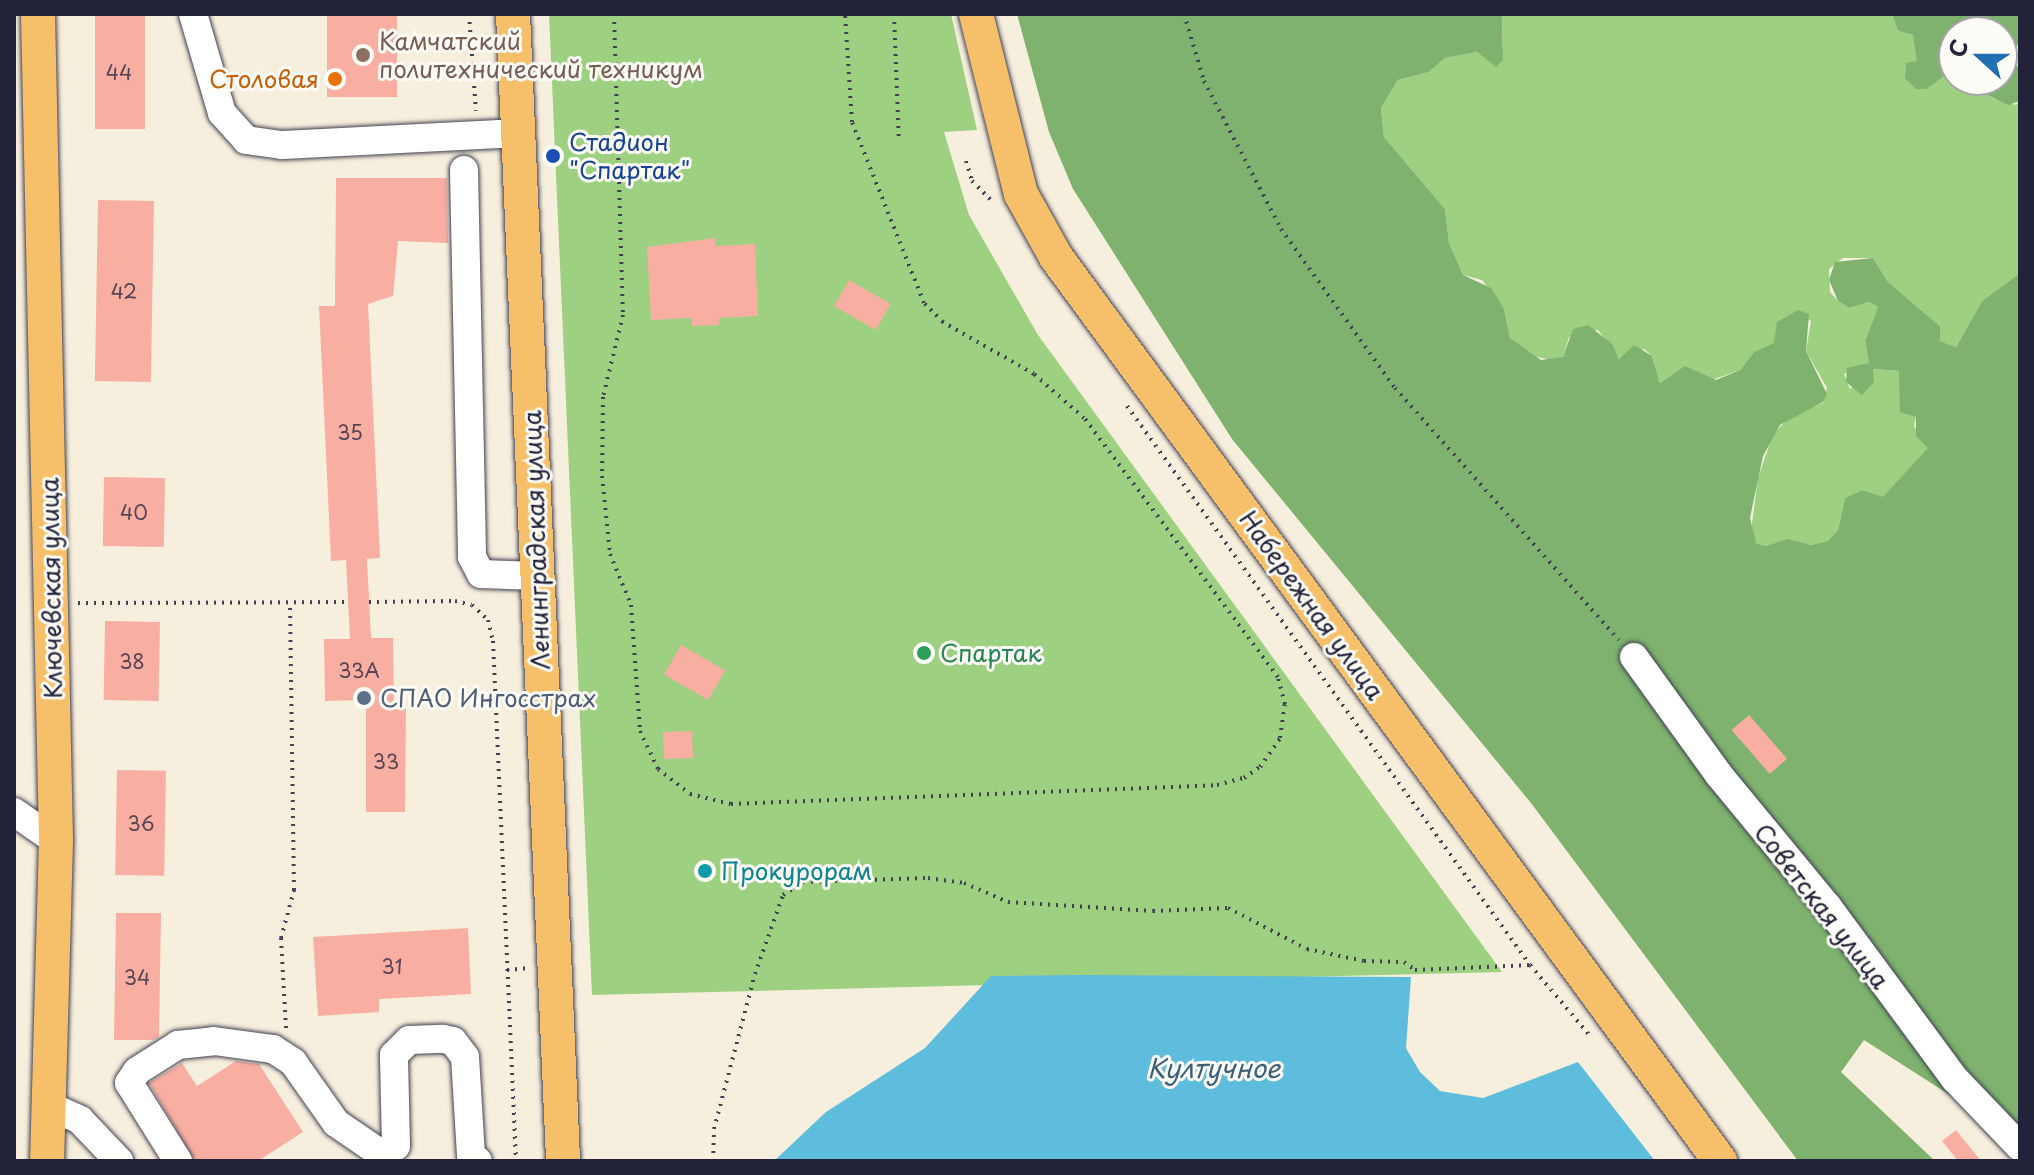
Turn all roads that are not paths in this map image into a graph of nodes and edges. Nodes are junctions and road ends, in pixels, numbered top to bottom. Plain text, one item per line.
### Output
1 (38, 14) edge
2 (193, 14) edge
3 (513, 14) edge
4 (976, 14) edge
5 (520, 133) junction
6 (464, 170) dead end
7 (537, 576) junction
8 (1634, 657) road end
9 (14, 812) edge
10 (56, 841) junction
11 (47, 1105) junction
12 (2020, 1147) edge
13 (47, 1161) edge
14 (119, 1161) edge
15 (178, 1161) edge
16 (478, 1161) edge
17 (563, 1161) edge
18 (1720, 1161) edge

1 - 10 main road, Ключевская улица
2 - 5 street
3 - 5 main road, Ленинградская улица
4 - 18 main road, Набережная улица
5 - 7 main road, Ленинградская улица
6 - 7 street
7 - 17 main road, Ленинградская улица
8 - 12 street, Советская улица
9 - 10 street
10 - 11 main road, Ключевская улица
11 - 13 main road, Ключевская улица
11 - 14 street
15 - 16 street

